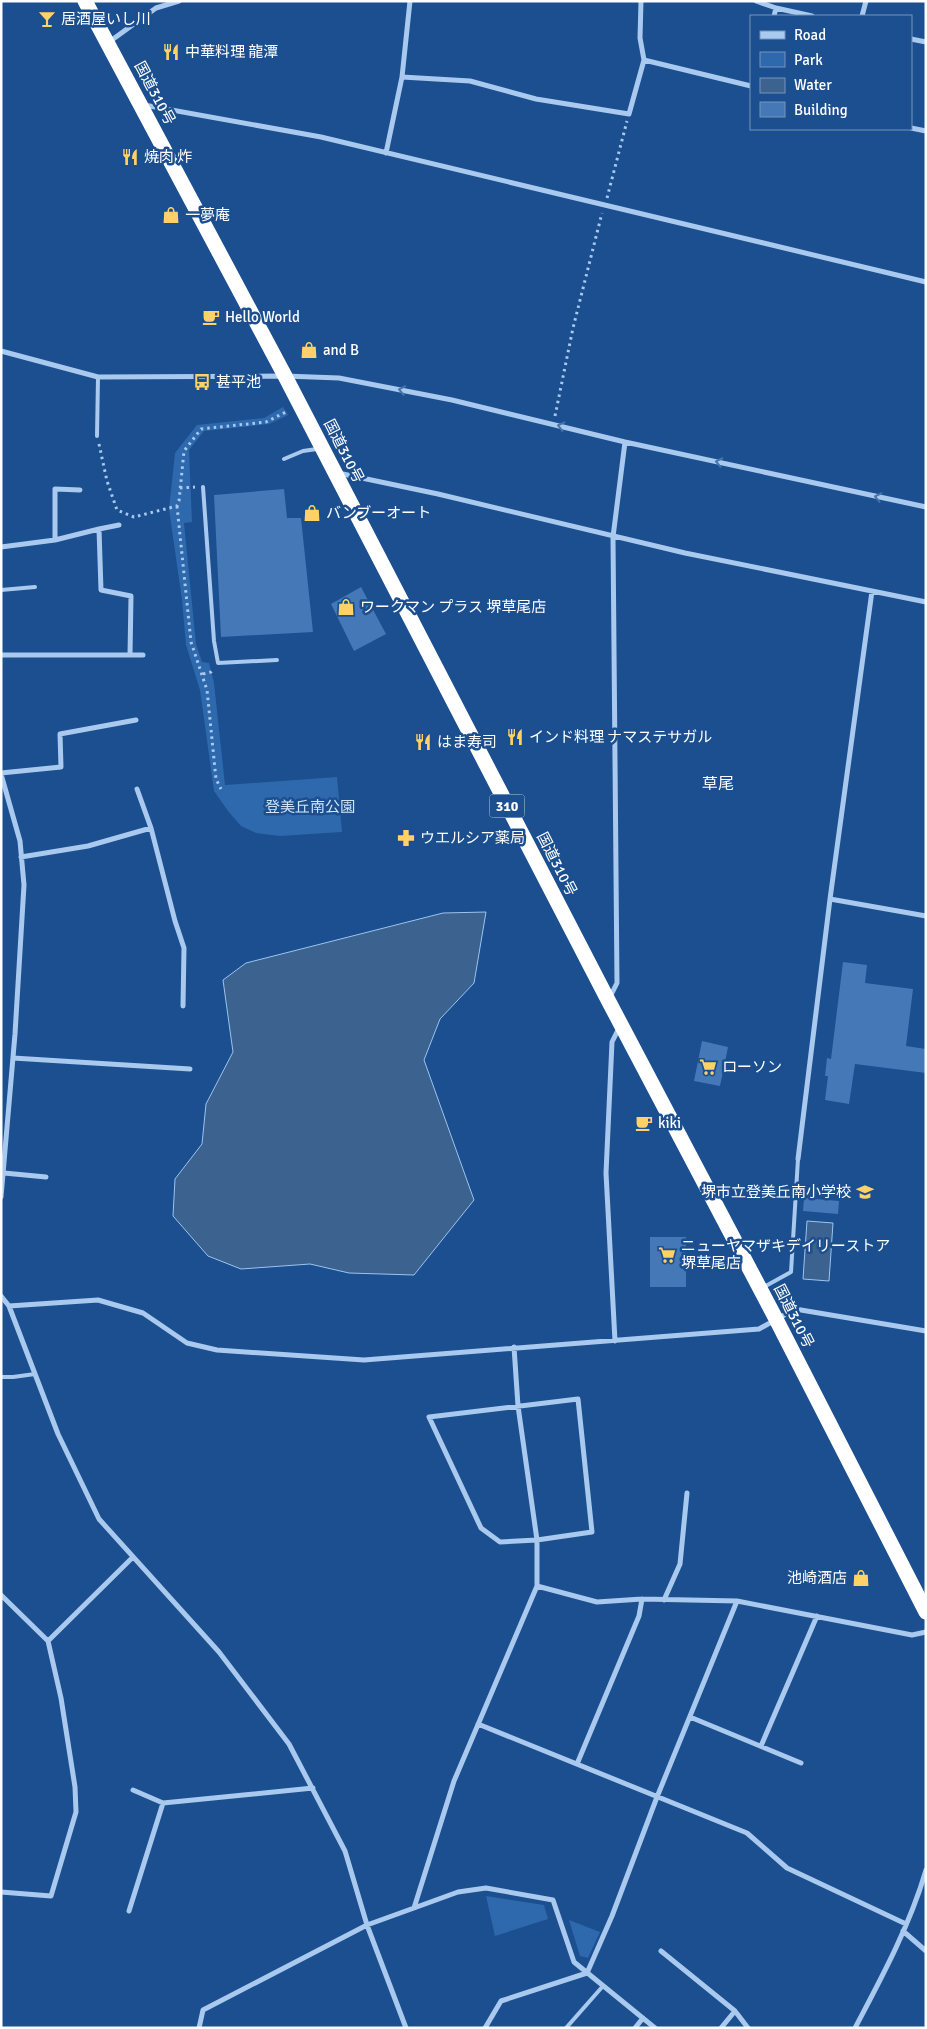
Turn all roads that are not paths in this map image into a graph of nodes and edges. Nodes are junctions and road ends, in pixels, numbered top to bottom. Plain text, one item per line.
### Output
1 (86, 1) edge
2 (179, 1) edge
3 (410, 1) edge
4 (641, 1) edge
5 (756, 1) edge
6 (866, 1) edge
7 (776, 8) junction
8 (774, 15) edge
9 (808, 15) edge
10 (862, 15) edge
11 (912, 39) edge
12 (109, 42) junction
13 (926, 42) edge
14 (644, 60) junction
15 (402, 77) junction
16 (750, 86) edge
17 (141, 104) junction
18 (912, 128) edge
19 (926, 132) edge
20 (386, 153) junction
21 (926, 282) edge
22 (1, 352) edge
23 (285, 376) junction
24 (98, 377) junction
25 (97, 436) road end
26 (624, 442) junction
27 (322, 448) junction
28 (284, 459) dead end
29 (334, 472) junction
30 (203, 487) road end
31 (80, 490) dead end
32 (926, 507) edge
33 (119, 526) dead end
34 (99, 529) junction
35 (613, 536) junction
36 (55, 540) junction
37 (1, 547) edge
38 (35, 587) dead end
39 (1, 590) edge
40 (872, 590) junction
41 (926, 602) edge
42 (130, 655) junction
43 (1, 656) edge
44 (143, 656) dead end
45 (277, 660) dead end
46 (136, 720) dead end
47 (1, 773) edge
48 (137, 789) dead end
49 (151, 828) junction
50 (21, 857) junction
51 (830, 899) junction
52 (926, 916) edge
53 (608, 1000) junction
54 (183, 1006) dead end
55 (620, 1024) junction
56 (13, 1058) junction
57 (190, 1069) dead end
58 (798, 1159) joint
59 (4, 1173) junction
60 (46, 1177) dead end
61 (1, 1197) edge
62 (760, 1289) junction
63 (1, 1296) edge
64 (9, 1306) junction
65 (776, 1319) junction
66 (926, 1331) edge
67 (615, 1341) junction
68 (514, 1347) junction
69 (35, 1374) junction
70 (1, 1376) edge
71 (518, 1406) junction
72 (687, 1493) dead end
73 (537, 1540) junction
74 (133, 1556) junction
75 (536, 1586) junction
76 (1, 1595) edge
77 (642, 1599) junction
78 (664, 1600) junction
79 (737, 1601) junction
80 (926, 1612) edge
81 (817, 1616) junction
82 (926, 1632) edge
83 (48, 1641) junction
84 (690, 1717) junction
85 (478, 1724) junction
86 (761, 1746) junction
87 (800, 1762) dead end
88 (577, 1764) junction
89 (313, 1788) junction
90 (133, 1790) dead end
91 (657, 1797) junction
92 (163, 1803) junction
93 (926, 1870) edge
94 (924, 1882) edge
95 (1, 1892) edge
96 (414, 1908) junction
97 (129, 1911) dead end
98 (367, 1924) junction
99 (906, 1924) junction
100 (903, 1931) junction
101 (661, 1950) dead end
102 (926, 1951) edge
103 (587, 1973) junction
104 (603, 1986) junction
105 (735, 2010) junction
106 (642, 2018) junction
107 (199, 2028) edge
108 (406, 2028) edge
109 (486, 2028) edge
110 (566, 2028) edge
111 (635, 2028) edge
112 (655, 2028) edge
113 (721, 2028) edge
114 (748, 2028) edge
115 (855, 2028) edge

1 - 12 highway, 国道310号 / 310
2 - 12 street
3 - 15 street
4 - 14 street
5 - 7 street
6 - 10 street
7 - 8 street
7 - 9 street
11 - 13 street
12 - 17 highway, 国道310号 / 310
14 - 15 street
14 - 16 street
15 - 20 street
17 - 20 street
17 - 23 highway, 国道310号 / 310
18 - 19 street
20 - 21 street
22 - 24 street
23 - 24 street
26 -> 23 street
23 - 27 highway, 国道310号 / 310
24 - 25 lane
32 -> 26 street
26 - 35 street
27 - 28 lane
27 - 29 highway, 国道310号 / 310
29 - 35 street
29 - 53 highway, 国道310号 / 310
30 - 45 lane
31 - 36 street
33 - 34 street
34 - 36 street
34 - 42 street
35 - 40 street
35 - 53 street
36 - 37 street
38 - 39 lane
40 - 41 street
40 - 51 street
42 - 43 street
42 - 44 street
46 - 47 street
47 - 50 street
48 - 49 street
49 - 50 street
49 - 54 street
50 - 56 street
51 - 52 street
51 - 58 street
53 - 55 highway, 国道310号 / 310
55 - 62 highway, 国道310号 / 310
55 - 67 street
56 - 57 street
56 - 59 street
58 - 62 lane
59 - 60 street
59 - 61 street
62 - 65 highway, 国道310号 / 310
63 - 64 street
64 - 68 street
64 - 69 street
65 - 66 street
65 - 67 street
65 - 80 highway, 国道310号 / 310
67 - 68 street
68 - 71 street
69 - 70 lane
69 - 74 street
71 - 73 street
71 - 73 street
71 - 73 street
72 - 78 street
73 - 75 street
74 - 83 street
74 - 89 street
75 - 77 street
75 - 85 street
76 - 83 street
77 - 78 street
77 - 88 street
78 - 79 street
79 - 81 street
79 - 84 street
81 - 82 street
81 - 86 street
83 - 95 street
84 - 86 street
84 - 91 street
85 - 88 street
85 - 96 street
86 - 87 street
88 - 91 street
89 - 92 street
89 - 98 street
90 - 92 street
91 - 99 street
91 - 103 street
92 - 97 street
93 - 94 street
94 - 99 street
96 - 98 street
96 - 103 street
98 - 107 street
98 - 108 street
99 - 100 street
100 - 102 street
100 - 115 street
101 - 105 street
103 - 104 street
103 - 109 street
104 - 106 street
104 - 110 lane
105 - 113 street
105 - 114 street
106 - 111 street
106 - 112 street

